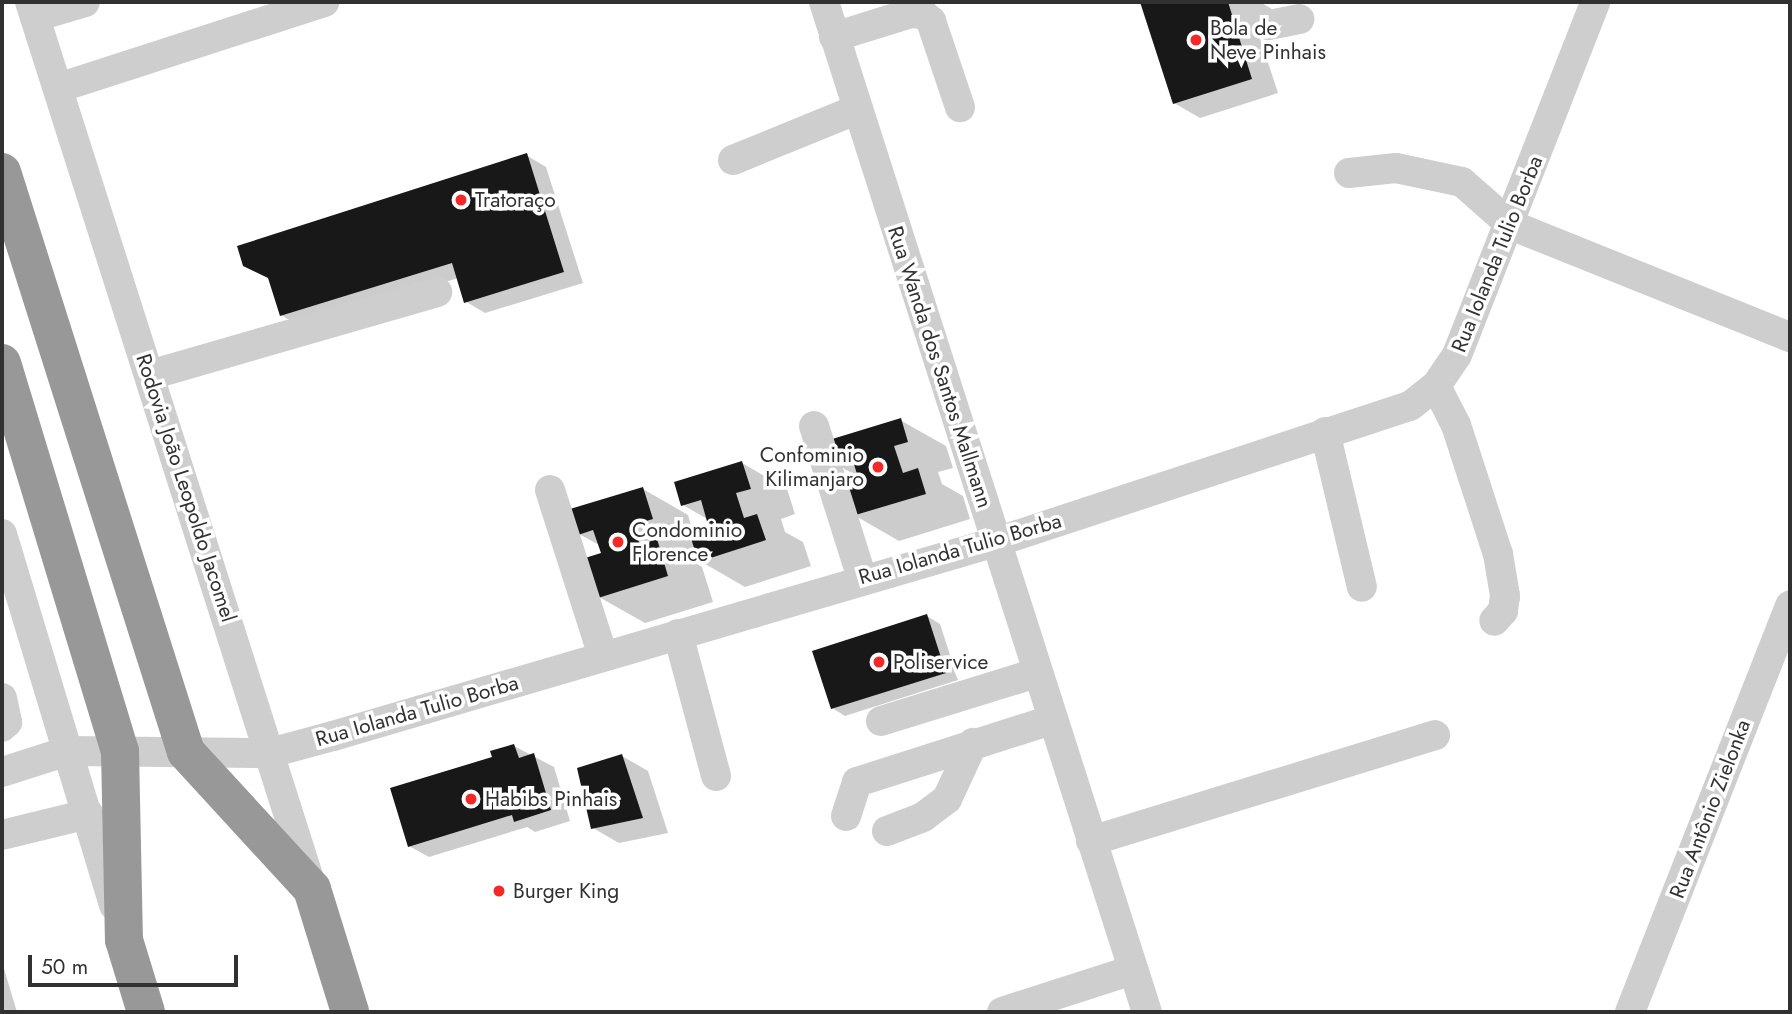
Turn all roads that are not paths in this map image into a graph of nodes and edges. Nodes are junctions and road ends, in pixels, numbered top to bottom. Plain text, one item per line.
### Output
1 (85, 2) edge
2 (324, 2) edge
3 (824, 2) edge
4 (1245, 2) edge
5 (1595, 2) edge
6 (33, 10) edge
7 (1299, 19) dead end
8 (834, 37) junction
9 (58, 88) junction
10 (960, 107) dead end
11 (859, 109) junction
12 (733, 160) dead end
13 (2, 172) edge
14 (1349, 173) dead end
15 (1511, 225) junction
16 (437, 292) dead end
17 (1790, 337) edge
18 (2, 363) edge
19 (150, 375) junction
20 (1436, 386) junction
21 (814, 426) dead end
22 (1325, 432) junction
23 (550, 490) dead end
24 (2, 534) edge
25 (996, 542) junction
26 (862, 578) junction
27 (9, 583) edge
28 (1362, 587) dead end
29 (1790, 605) edge
30 (1494, 621) dead end
31 (678, 634) junction
32 (603, 656) junction
33 (1036, 673) junction
34 (2, 698) edge
35 (1051, 720) junction
36 (881, 721) dead end
37 (2, 727) edge
38 (1435, 735) dead end
39 (973, 743) junction
40 (68, 751) junction
41 (120, 751) junction
42 (186, 752) junction
43 (270, 752) junction
44 (2, 772) edge
45 (716, 776) dead end
46 (88, 814) junction
47 (845, 816) dead end
48 (887, 831) dead end
49 (2, 835) edge
50 (1091, 841) junction
51 (312, 889) junction
52 (124, 940) junction
53 (1133, 970) junction
54 (146, 1012) edge
55 (350, 1012) edge
56 (1002, 1012) edge
57 (1147, 1012) edge
58 (1630, 1012) edge

1 - 6 street
2 - 9 street
3 - 8 street, Rua Wanda dos Santos Mallmann
4 - 7 street
5 - 15 street, Rua Iolanda Tulio Borba
6 - 9 street, Rodovia João Leopoldo Jacomel
8 - 10 street
8 - 11 street, Rua Wanda dos Santos Mallmann
9 - 19 street, Rodovia João Leopoldo Jacomel
11 - 12 street
11 - 25 street, Rua Wanda dos Santos Mallmann
13 - 42 highway, Rodovia João Leopoldo Jacomel
14 - 15 street
15 - 17 street
15 - 20 street, Rua Iolanda Tulio Borba
16 - 19 street
18 - 41 highway
19 - 43 street, Rodovia João Leopoldo Jacomel
20 - 22 street, Rua Iolanda Tulio Borba
20 - 30 street
21 - 26 street
22 - 25 street, Rua Iolanda Tulio Borba
22 - 28 street
23 - 32 street
24 - 27 street
25 - 26 street, Rua Iolanda Tulio Borba
25 - 33 street, Rua Wanda dos Santos Mallmann
26 - 31 street, Rua Iolanda Tulio Borba
27 - 40 street
29 - 58 street, Rua Antônio Zielonka
31 - 32 street, Rua Iolanda Tulio Borba
31 - 45 street
32 - 43 street, Rua Iolanda Tulio Borba
33 - 35 street, Rua Wanda dos Santos Mallmann
33 - 36 street
34 - 37 street
35 - 39 street
35 - 50 street, Rua Wanda dos Santos Mallmann
38 - 50 street
39 - 47 street
39 - 48 street
40 - 41 street, Rua Iolanda Tulio Borba
40 - 44 street, Rua Iolanda Tulio Borba
40 - 46 street
41 - 42 street, Rua Iolanda Tulio Borba
41 - 52 highway
42 - 43 street, Rua Iolanda Tulio Borba
42 - 51 highway, Rodovia João Leopoldo Jacomel
43 - 51 street, Rodovia João Leopoldo Jacomel
46 - 49 street
46 - 52 street
50 - 53 street, Rua Wanda dos Santos Mallmann
51 - 55 highway, Rodovia João Leopoldo Jacomel
52 - 54 highway
53 - 56 street
53 - 57 street, Rua Wanda dos Santos Mallmann

